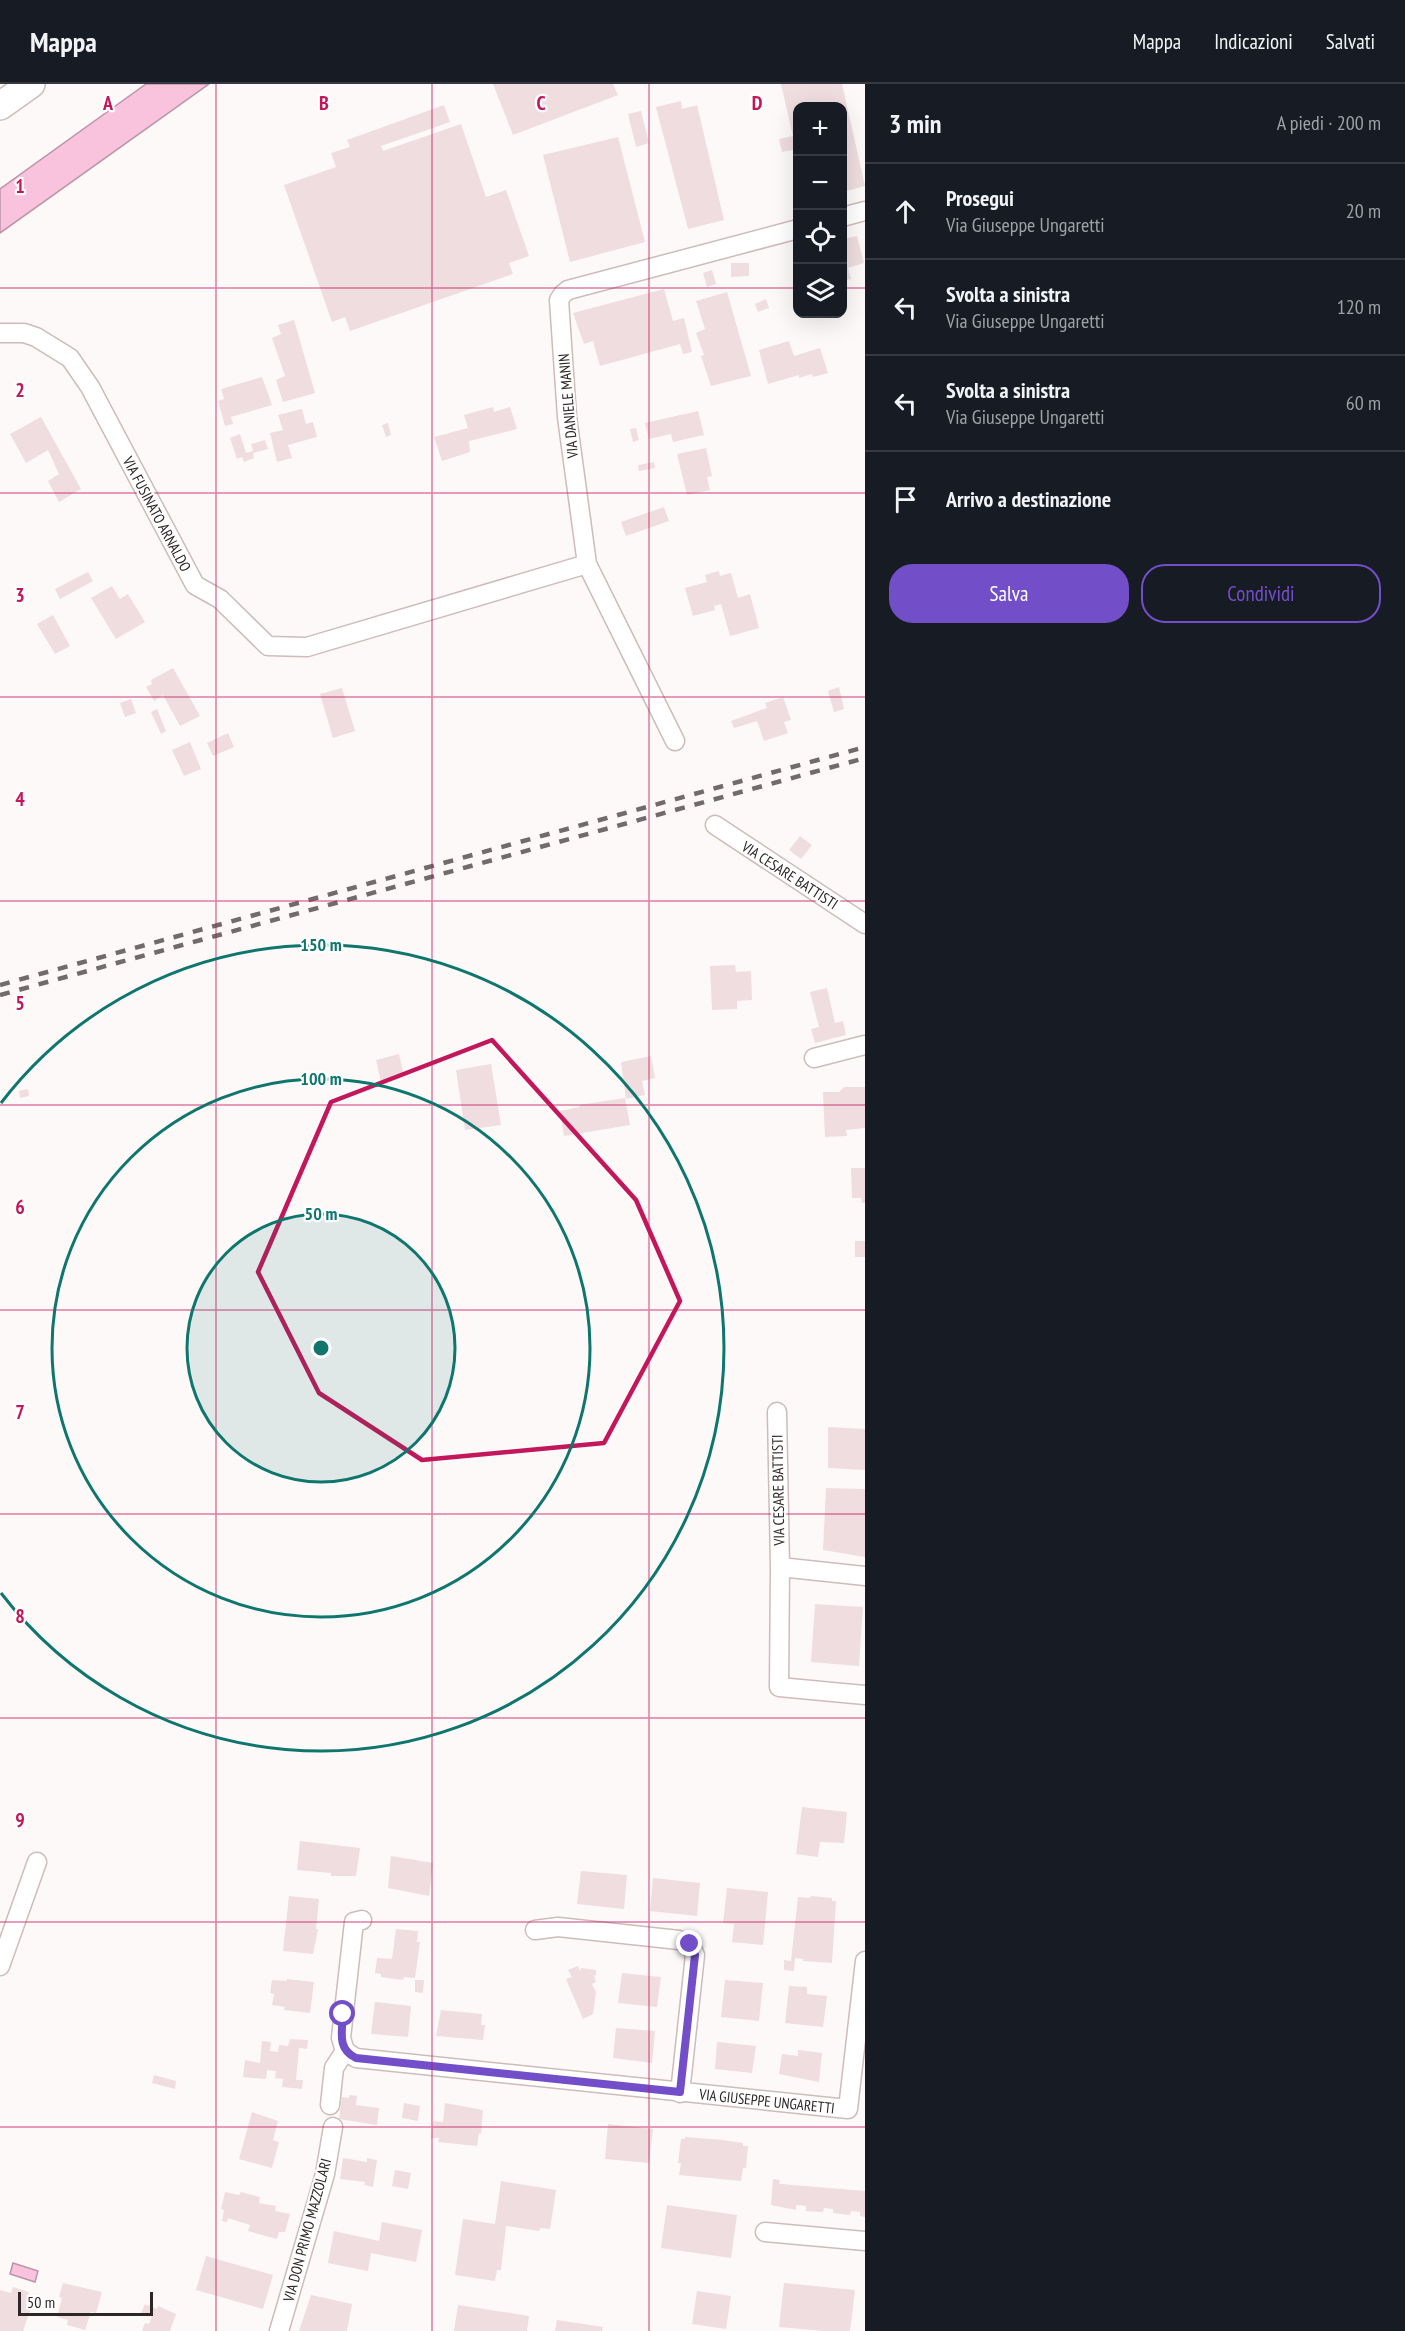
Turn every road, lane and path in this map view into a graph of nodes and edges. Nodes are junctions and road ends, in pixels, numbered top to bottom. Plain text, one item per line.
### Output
1 (31, 84) edge
2 (0, 106) edge
3 (865, 211) edge
4 (847, 216) edge
5 (793, 230) edge
6 (0, 333) edge
7 (587, 564) junction
8 (675, 741) dead end
9 (715, 825) dead end
10 (865, 924) edge
11 (865, 1046) edge
12 (814, 1058) dead end
13 (777, 1412) dead end
14 (780, 1568) junction
15 (865, 1576) edge
16 (865, 1695) edge
17 (37, 1862) dead end
18 (362, 1920) dead end
19 (535, 1930) dead end
20 (865, 1961) edge
21 (0, 1966) edge
22 (345, 2051) junction
23 (680, 2092) junction
24 (330, 2105) dead end
25 (333, 2127) dead end
26 (765, 2232) dead end
27 (865, 2241) edge
28 (279, 2331) edge

1 - 2 main road
3 - 4 street
5 - 7 street, VIA DANIELE MANIN
6 - 7 street, VIA FUSINATO ARNALDO
7 - 8 street, VIA DANIELE MANIN
9 - 10 street, VIA CESARE BATTISTI
11 - 12 street
13 - 14 street, VIA CESARE BATTISTI
14 - 15 street, VIA CESARE BATTISTI
14 - 16 street, VIA CESARE BATTISTI
17 - 21 street
18 - 22 street
19 - 23 street, VIA GIUSEPPE UNGARETTI
20 - 23 street, VIA GIUSEPPE UNGARETTI
22 - 23 street, VIA GIUSEPPE UNGARETTI
22 - 24 street
25 - 28 street, VIA DON PRIMO MAZZOLARI
26 - 27 street

